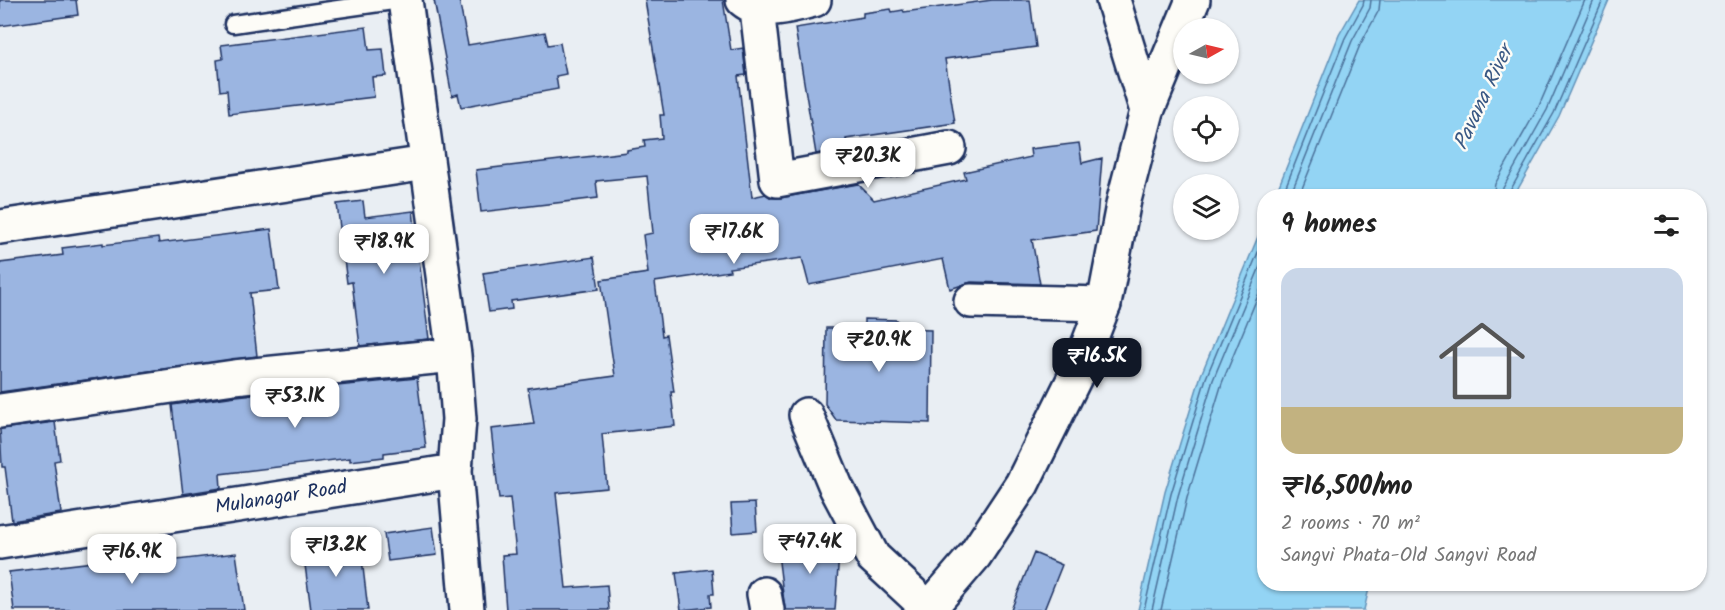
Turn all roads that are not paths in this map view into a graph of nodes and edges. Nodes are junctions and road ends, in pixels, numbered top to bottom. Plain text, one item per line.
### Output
1 (400, 0) edge
2 (405, 0) edge
3 (813, 0) edge
4 (1113, 0) edge
5 (1193, 0) edge
6 (750, 5) edge
7 (233, 24) dead end
8 (1147, 111) junction
9 (949, 148) dead end
10 (427, 163) junction
11 (0, 227) edge
12 (971, 301) dead end
13 (1104, 304) junction
14 (454, 355) junction
15 (0, 411) edge
16 (806, 416) dead end
17 (455, 471) junction
18 (0, 542) edge
19 (468, 610) edge
20 (928, 610) edge

1 - 7 lane
2 - 10 street
3 - 6 street
4 - 8 street
5 - 8 street
6 - 9 street
8 - 13 street
10 - 11 street
10 - 14 street
12 - 13 street
13 - 20 street
14 - 15 street
14 - 17 street
16 - 20 street
17 - 18 street, Mulanagar Road
17 - 19 street

